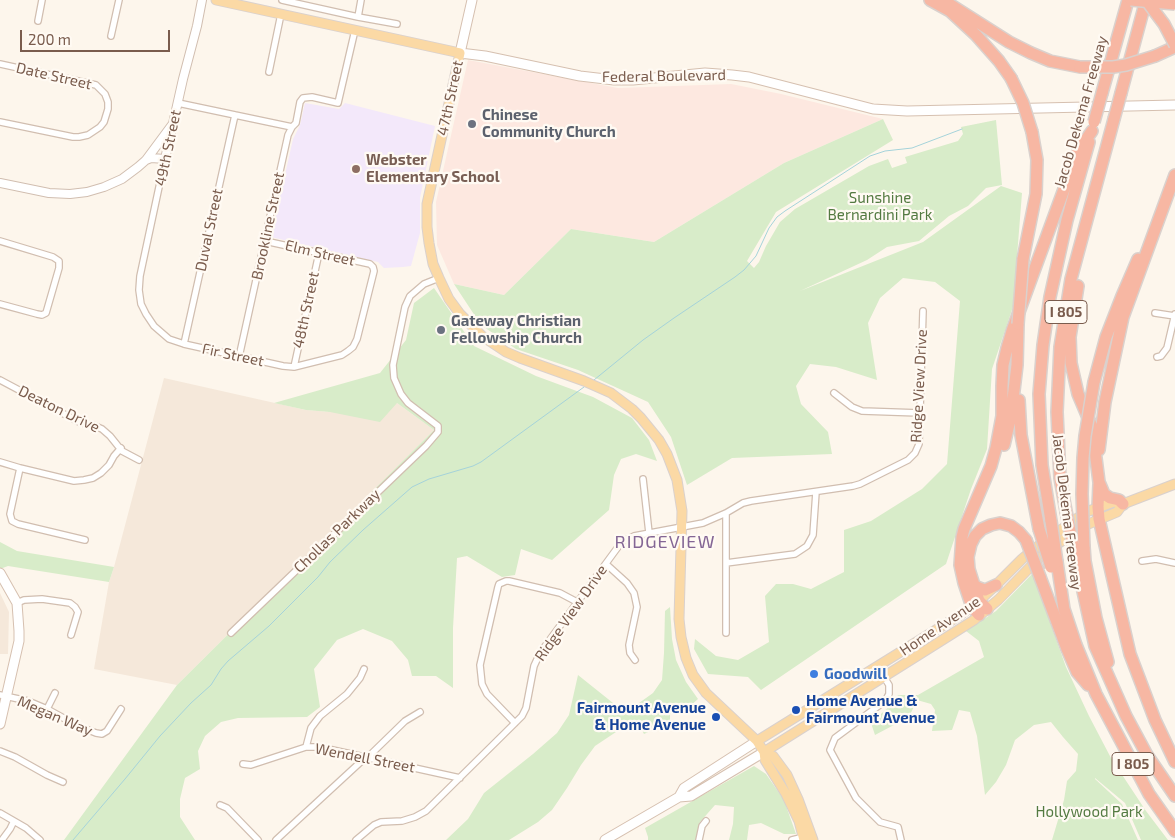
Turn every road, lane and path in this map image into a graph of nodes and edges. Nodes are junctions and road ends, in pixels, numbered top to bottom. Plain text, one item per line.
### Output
1 (42, 0) edge
2 (120, 0) edge
3 (202, 0) edge
4 (216, 0) edge
5 (282, 0) edge
6 (362, 0) edge
7 (472, 0) edge
8 (930, 0) edge
9 (943, 0) edge
10 (1130, 0) edge
11 (1146, 0) edge
12 (1175, 4) edge
13 (281, 14) junction
14 (358, 17) junction
15 (38, 22) dead end
16 (397, 24) dead end
17 (355, 30) junction
18 (112, 36) dead end
19 (1175, 46) edge
20 (460, 53) junction
21 (0, 64) edge
22 (268, 72) dead end
23 (178, 103) junction
24 (1175, 106) edge
25 (235, 115) junction
26 (0, 122) edge
27 (172, 125) junction
28 (292, 127) junction
29 (1093, 127) junction
30 (165, 159) junction
31 (146, 160) junction
32 (1175, 175) edge
33 (0, 183) edge
34 (1096, 188) junction
35 (0, 241) edge
36 (265, 241) junction
37 (319, 253) junction
38 (439, 278) junction
39 (140, 297) joint
40 (0, 304) edge
41 (923, 311) dead end
42 (1155, 313) dead end
43 (1175, 316) edge
44 (184, 344) junction
45 (348, 350) joint
46 (239, 357) junction
47 (1157, 357) dead end
48 (1017, 364) junction
49 (294, 366) junction
50 (0, 380) edge
51 (834, 393) dead end
52 (920, 413) junction
53 (120, 448) junction
54 (139, 460) dead end
55 (0, 462) edge
56 (20, 468) junction
57 (1097, 469) junction
58 (643, 479) dead end
59 (1099, 482) junction
60 (1175, 484) edge
61 (816, 492) junction
62 (1123, 504) junction
63 (1098, 507) junction
64 (726, 513) junction
65 (969, 518) junction
66 (1099, 519) junction
67 (682, 527) junction
68 (649, 533) junction
69 (85, 540) dead end
70 (1079, 548) junction
71 (1142, 561) dead end
72 (726, 563) junction
73 (1175, 563) edge
74 (606, 564) junction
75 (1054, 564) junction
76 (0, 573) edge
77 (972, 584) junction
78 (996, 585) junction
79 (577, 602) junction
80 (17, 603) junction
81 (979, 608) junction
82 (231, 633) dead end
83 (726, 633) dead end
84 (71, 635) dead end
85 (635, 660) dead end
86 (364, 669) dead end
87 (884, 677) junction
88 (55, 693) dead end
89 (1096, 694) junction
90 (3, 696) edge
91 (47, 709) junction
92 (120, 709) dead end
93 (420, 712) dead end
94 (515, 723) junction
95 (0, 724) edge
96 (757, 741) junction
97 (306, 747) junction
98 (0, 751) edge
99 (764, 752) junction
100 (367, 757) junction
101 (1175, 762) edge
102 (243, 764) dead end
103 (460, 778) junction
104 (63, 782) dead end
105 (1175, 796) edge
106 (678, 797) junction
107 (220, 805) dead end
108 (0, 813) edge
109 (14, 821) junction
110 (706, 821) dead end
111 (1175, 831) edge
112 (808, 838) edge
113 (2, 840) edge
114 (40, 840) edge
115 (258, 840) edge
116 (276, 840) edge
117 (356, 840) edge
118 (605, 840) edge
119 (699, 840) edge
120 (792, 840) edge
121 (901, 840) edge

1 - 15 street
2 - 18 street
3 - 23 street, 49th Street
4 - 13 main road, Federal Boulevard
5 - 14 street
6 - 14 street
7 - 20 main road, 47th Street
8 - 48 highway, bridge
9 - 19 highway, bridge
10 - 12 highway, bridge
10 - 29 highway, Jacob Dekema Freeway / I 805, bridge
11 - 19 highway, bridge
11 - 34 highway, Jacob Dekema Freeway / I 805, bridge
13 - 17 main road, Federal Boulevard
13 - 22 street
14 - 16 street
17 - 20 main road, Federal Boulevard
17 - 28 street, Brookline Street
20 - 24 main road, Federal Boulevard
20 - 38 main road, 47th Street
21 - 26 street, Date Street
23 - 25 street
23 - 27 street, 49th Street
25 - 28 street
25 - 44 street, Duval Street
27 - 30 street, 49th Street
27 - 31 street
28 - 36 street, Brookline Street
29 - 65 highway
29 - 75 highway, Jacob Dekema Freeway / I 805, bridge
30 - 31 street
30 - 39 street, 49th Street
31 - 33 street
32 - 57 highway
32 - 70 highway, bridge
34 - 57 highway
34 - 70 highway, Jacob Dekema Freeway / I 805, bridge
35 - 40 street
36 - 37 street, Elm Street
36 - 46 street, Brookline Street
37 - 45 street, Elm Street
37 - 49 street, 48th Street
38 - 67 main road, 47th Street
38 - 82 street, Chollas Parkway
39 - 44 street, Fir Street
41 - 52 street, Ridge View Drive
42 - 43 street
43 - 47 street
44 - 46 street, Fir Street
45 - 49 street, Fir Street
46 - 49 street, Fir Street
48 - 65 highway
48 - 75 highway, bridge
50 - 53 street, Deaton Drive
51 - 52 street
52 - 61 street, Ridge View Drive
53 - 54 street, Deaton Drive
53 - 56 street
55 - 56 street
56 - 69 street
57 - 59 highway
58 - 68 street
59 - 62 highway
59 - 63 highway
60 - 62 main road, Home Avenue
61 - 64 street, Ridge View Drive
61 - 72 street
62 - 63 main road, Home Avenue
62 - 66 main road, Home Avenue
63 - 66 highway
63 - 78 main road, Home Avenue
64 - 67 street, Ridge View Drive
64 - 72 street
65 - 81 highway
66 - 81 main road, Home Avenue
66 - 101 highway
67 - 68 street, Ridge View Drive
67 - 96 main road, 47th Street
68 - 74 street, Ridge View Drive
70 - 105 highway, I 805
71 - 73 street
72 - 83 street
74 - 79 street, Ridge View Drive
74 - 85 street
75 - 89 highway, Jacob Dekema Freeway / I 805
76 - 80 main road
77 - 78 highway
77 - 81 highway
77 - 89 highway, bridge
78 - 81 main road, Home Avenue
79 - 94 street, Ridge View Drive
79 - 94 street
80 - 84 street
80 - 90 main road
81 - 87 main road, Home Avenue
81 - 96 main road, Home Avenue
86 - 97 street
87 - 99 main road, Home Avenue
87 - 121 street
88 - 91 street
89 - 111 highway, Jacob Dekema Freeway / I 805
90 - 91 street, Megan Way
90 - 95 main road
91 - 92 street, Megan Way
93 - 100 street
94 - 103 street, Ridge View Drive
96 - 99 main road, 47th Street
96 - 106 main road, Home Avenue
97 - 100 street, Wendell Street
97 - 102 street, Wendell Street
98 - 104 street
99 - 106 main road, Home Avenue
99 - 112 main road, 47th Street
100 - 103 street, Wendell Street
100 - 116 street
103 - 117 street, Ridge View Drive
106 - 118 main road, Home Avenue
107 - 115 street
108 - 109 street
109 - 113 street
109 - 114 street
110 - 119 street
112 - 120 street

